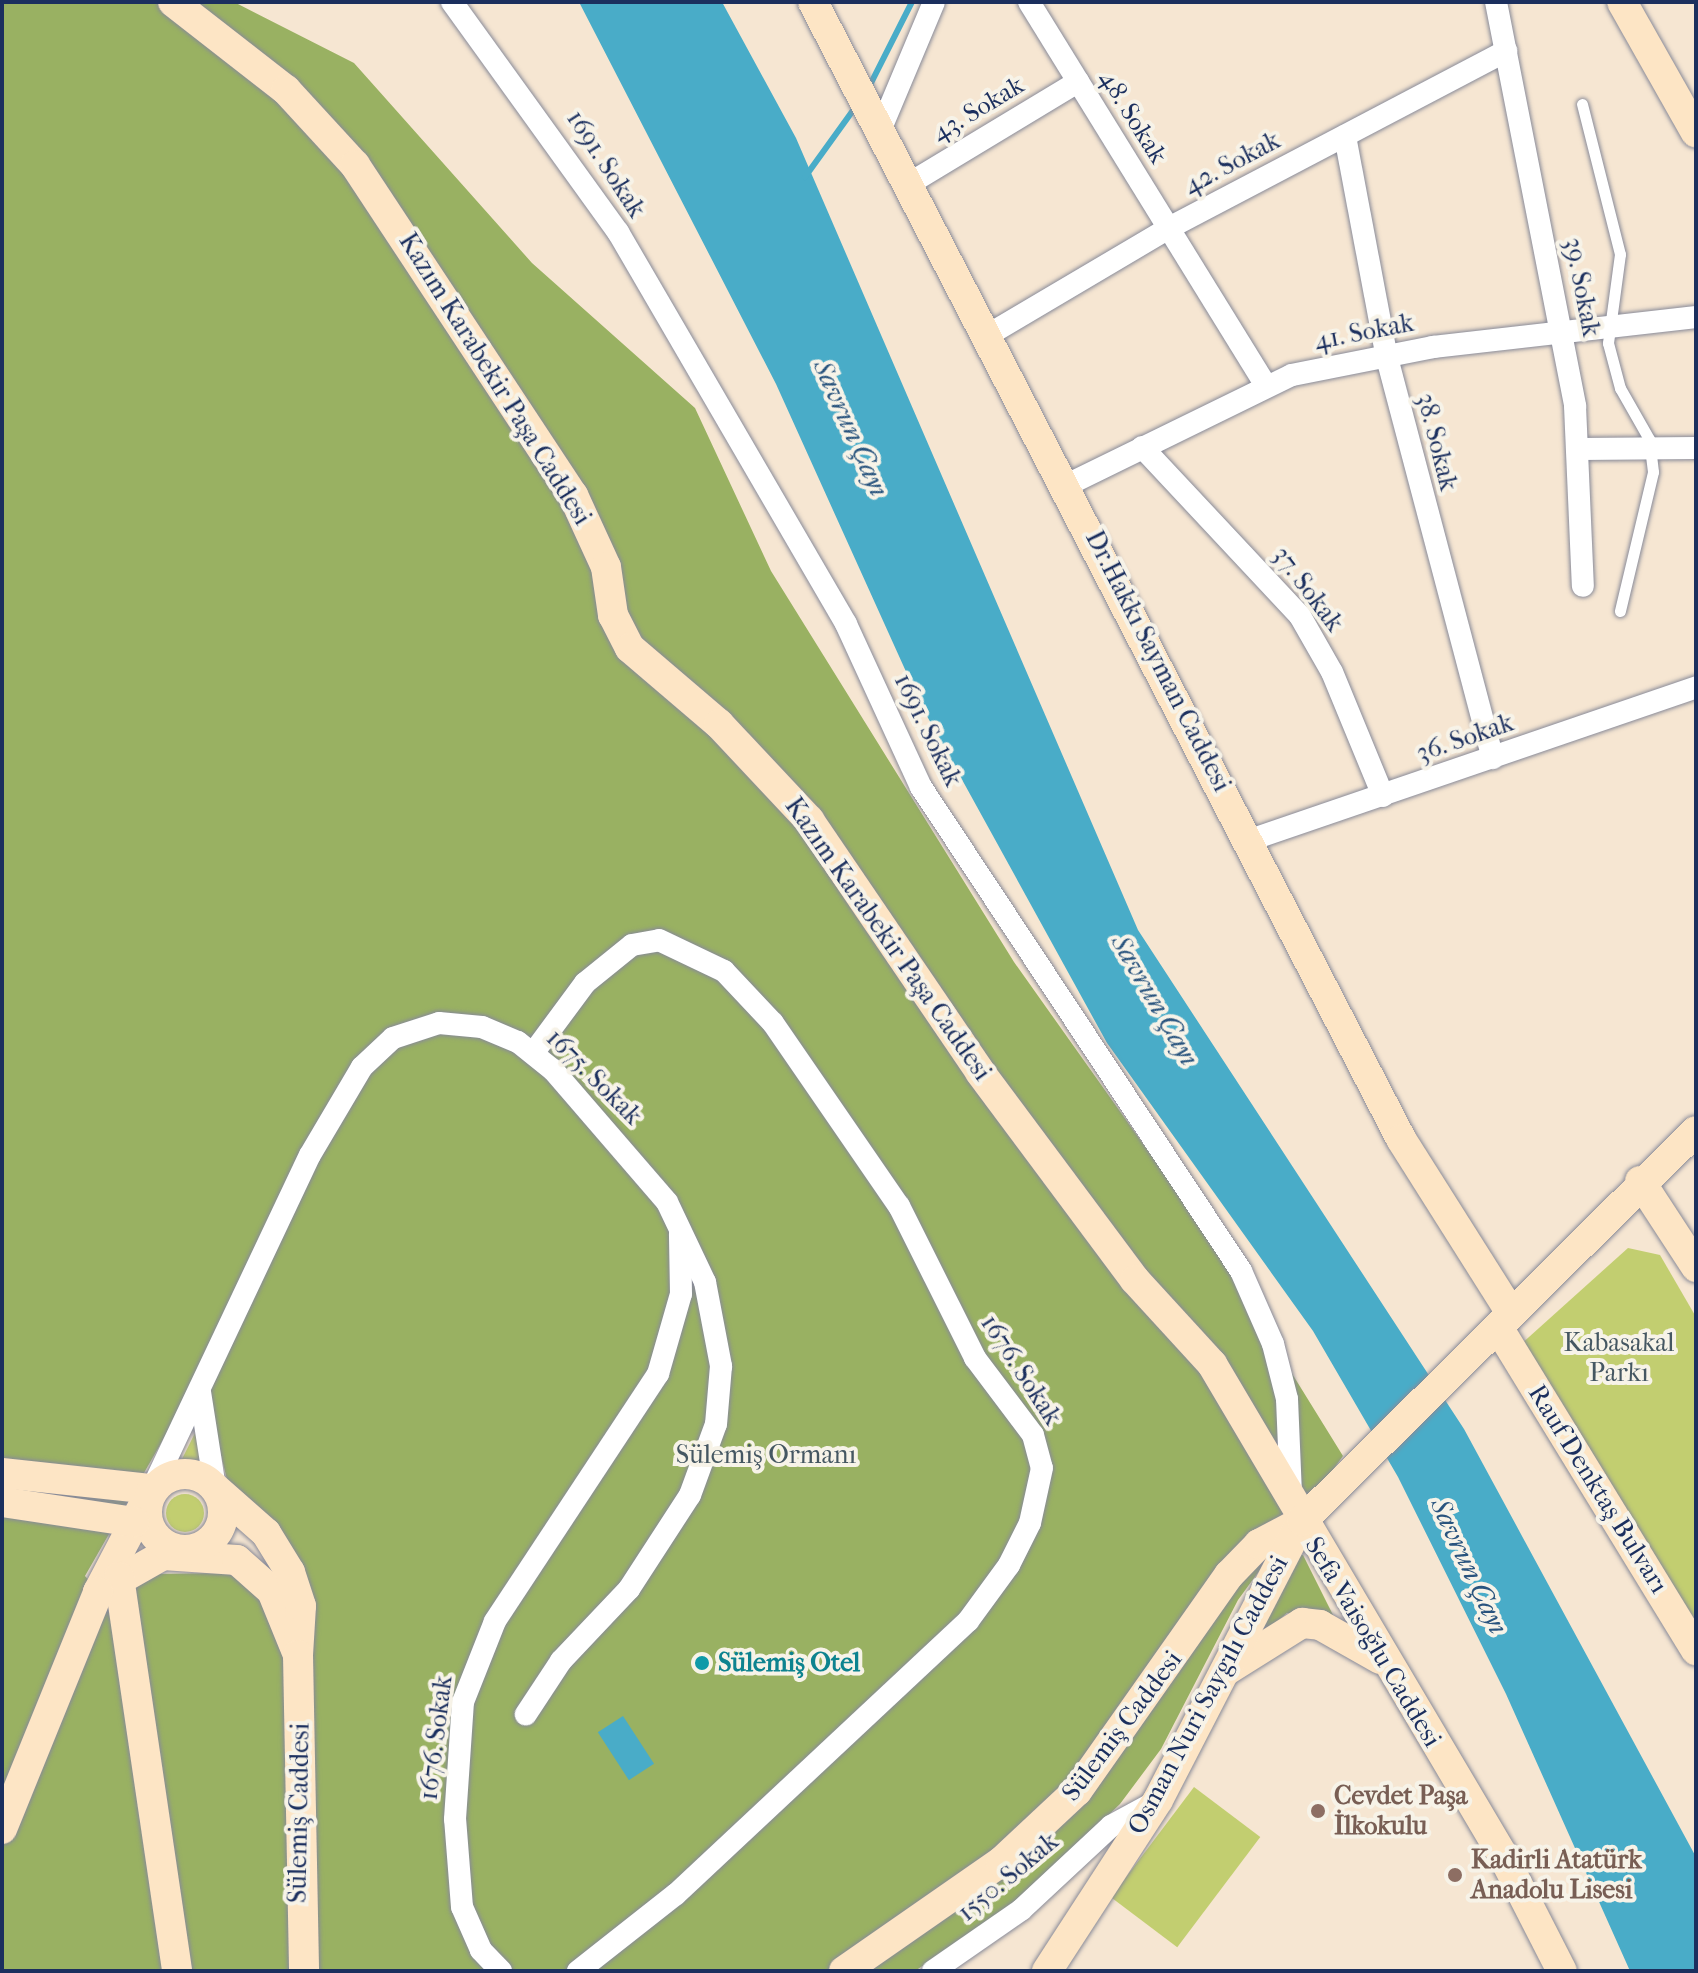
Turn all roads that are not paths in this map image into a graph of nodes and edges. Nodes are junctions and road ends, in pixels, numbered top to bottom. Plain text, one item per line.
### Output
1 (173, 2) edge
2 (452, 2) edge
3 (813, 2) edge
4 (934, 2) edge
5 (1029, 2) edge
6 (1496, 2) edge
7 (1622, 2) edge
8 (1506, 51) junction
9 (1078, 82) junction
10 (1582, 104) dead end
11 (879, 133) junction
12 (1696, 133) edge
13 (1345, 136) junction
14 (907, 185) junction
15 (1169, 228) junction
16 (1696, 317) edge
17 (1607, 326) junction
18 (1563, 330) junction
19 (988, 335) junction
20 (1386, 354) junction
21 (1265, 384) junction
22 (1142, 447) junction
23 (1696, 448) edge
24 (1580, 449) junction
25 (1650, 449) junction
26 (1067, 485) junction
27 (1583, 586) dead end
28 (1620, 611) dead end
29 (1696, 687) edge
30 (1493, 758) junction
31 (1383, 796) junction
32 (1250, 840) junction
33 (534, 1052) junction
34 (1696, 1131) edge
35 (1640, 1181) junction
36 (679, 1221) junction
37 (1696, 1267) edge
38 (1499, 1329) junction
39 (200, 1392) junction
40 (2, 1473) edge
41 (215, 1488) junction
42 (152, 1489) junction
43 (2, 1502) edge
44 (1305, 1509) junction
45 (135, 1522) junction
46 (181, 1551) junction
47 (108, 1584) junction
48 (1696, 1650) edge
49 (298, 1655) junction
50 (1382, 1660) junction
51 (1225, 1671) junction
52 (526, 1714) dead end
53 (1158, 1800) junction
54 (2, 1829) edge
55 (177, 1971) edge
56 (304, 1971) edge
57 (501, 1971) edge
58 (578, 1971) edge
59 (844, 1971) edge
60 (933, 1971) edge
61 (1047, 1971) edge
62 (1562, 1971) edge

1 - 44 street, Kazım Karabekir Paşa Caddesi
2 - 44 street, 1691. Sokak
3 - 11 street, Dr.Hakkı Sayman Caddesi
4 - 11 street
5 - 9 street, 48. Sokak
6 - 8 street, 39. Sokak
7 - 12 street
8 - 13 street, 42. Sokak
8 - 18 street, 39. Sokak
9 - 14 street, 43. Sokak
9 - 15 street, 48. Sokak
10 - 17 lane
11 - 14 street, Dr.Hakkı Sayman Caddesi
13 - 15 street, 42. Sokak
13 - 20 street, 38. Sokak
14 - 19 street, Dr.Hakkı Sayman Caddesi
15 - 19 street, 42. Sokak
15 - 21 street, 48. Sokak
16 - 17 street, 41. Sokak
17 - 18 street, 41. Sokak
17 - 25 lane
18 - 20 street, 41. Sokak
18 - 24 street, 39. Sokak
19 - 26 street, Dr.Hakkı Sayman Caddesi
20 - 21 street, 41. Sokak
20 - 30 street, 38. Sokak
21 - 22 street, 41. Sokak
22 - 26 street, 41. Sokak
22 - 31 street, 37. Sokak
23 - 25 street
24 - 25 street
24 - 27 street, 39. Sokak
25 - 28 lane
26 - 32 street, Dr.Hakkı Sayman Caddesi
29 - 30 street, 36. Sokak
30 - 31 street, 36. Sokak
31 - 32 street, 36. Sokak
32 - 38 street, Dr.Hakkı Sayman Caddesi
33 - 36 street, 1675. Sokak
33 - 39 street, 1675. Sokak
33 - 58 street, 1676. Sokak
34 - 35 street
35 - 37 street
35 - 38 street
36 - 52 street, 1675. Sokak
36 - 57 street, 1676. Sokak
38 - 44 street
38 - 48 street, Rauf Denktaş Bulvarı
39 - 41 street
39 - 42 street, 1675. Sokak
40 - 42 street
41 - 42 street
41 - 46 street
41 - 49 street, Sülemiş Caddesi
42 - 45 street
42 - 46 street
43 - 45 street
44 - 50 street, Sefa Vaisoğlu Caddesi
44 - 51 street, Osman Nuri Saygılı Caddesi
44 - 59 street, Sülemiş Caddesi
45 - 47 street
46 - 47 street
46 - 49 street
47 - 54 street
47 - 55 street
49 - 56 street, Sülemiş Caddesi
50 - 51 street
50 - 62 street, Sefa Vaisoğlu Caddesi
51 - 53 street, Osman Nuri Saygılı Caddesi
53 - 60 street, 1550. Sokak
53 - 61 street, Osman Nuri Saygılı Caddesi

